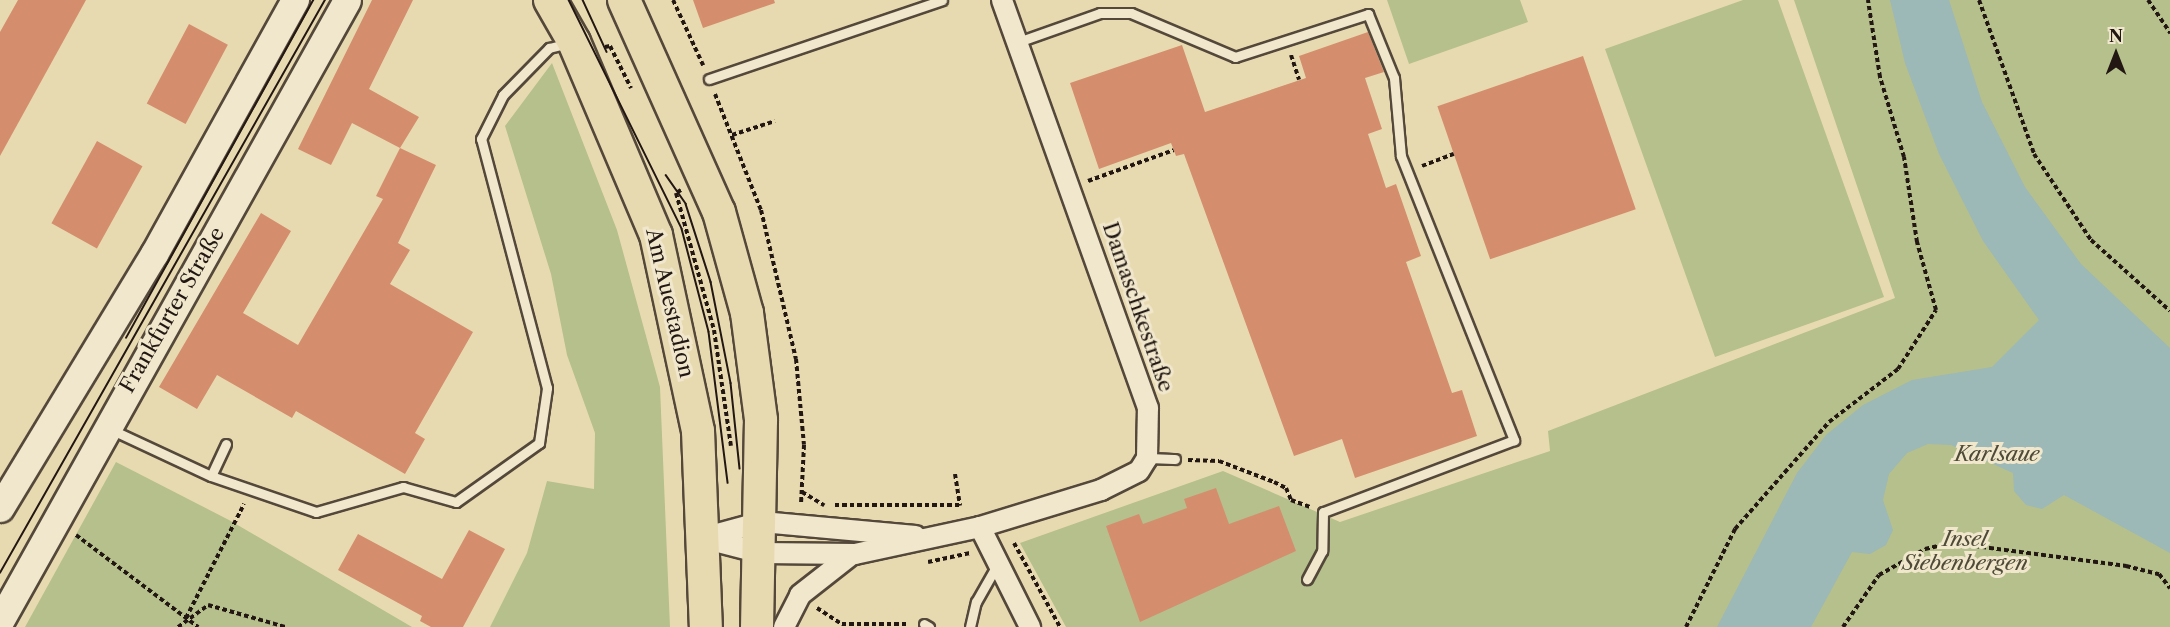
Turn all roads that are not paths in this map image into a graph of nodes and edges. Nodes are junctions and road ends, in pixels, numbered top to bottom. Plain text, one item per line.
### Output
1 (295, 0) edge
2 (347, 0) edge
3 (550, 0) edge
4 (624, 0) edge
5 (942, 0) edge
6 (1007, 1) edge
7 (588, 41) junction
8 (1018, 42) junction
9 (709, 79) road end
10 (105, 426) junction
11 (226, 444) dead end
12 (1147, 458) junction
13 (1175, 459) road end
14 (211, 476) junction
15 (0, 508) edge
16 (762, 522) junction
17 (980, 527) junction
18 (921, 537) junction
19 (703, 538) junction
20 (761, 553) junction
21 (855, 554) junction
22 (997, 565) junction
23 (1307, 579) dead end
24 (0, 621) edge
25 (706, 627) edge
26 (758, 627) edge
27 (784, 627) edge
28 (970, 627) edge
29 (1030, 627) edge

1 - 15 main road, Frankfurter Straße
2 - 10 main road, Frankfurter Straße
3 - 7 main road, Am Auestadion
4 - 16 main road
5 - 9 lane
6 - 8 street, Damaschkestraße
7 - 14 lane
7 - 19 main road, Am Auestadion
8 - 12 street, Damaschkestraße
8 - 23 lane
10 - 14 lane
10 - 24 main road, Frankfurter Straße
11 - 14 lane
12 - 13 lane
12 - 17 street
16 - 18 street
16 - 19 street
16 - 20 main road
17 - 18 street
17 - 22 street
18 - 21 street
19 - 20 street
19 - 25 main road, Am Auestadion
20 - 21 street
20 - 26 main road
21 - 27 street
22 - 28 lane
22 - 29 street

